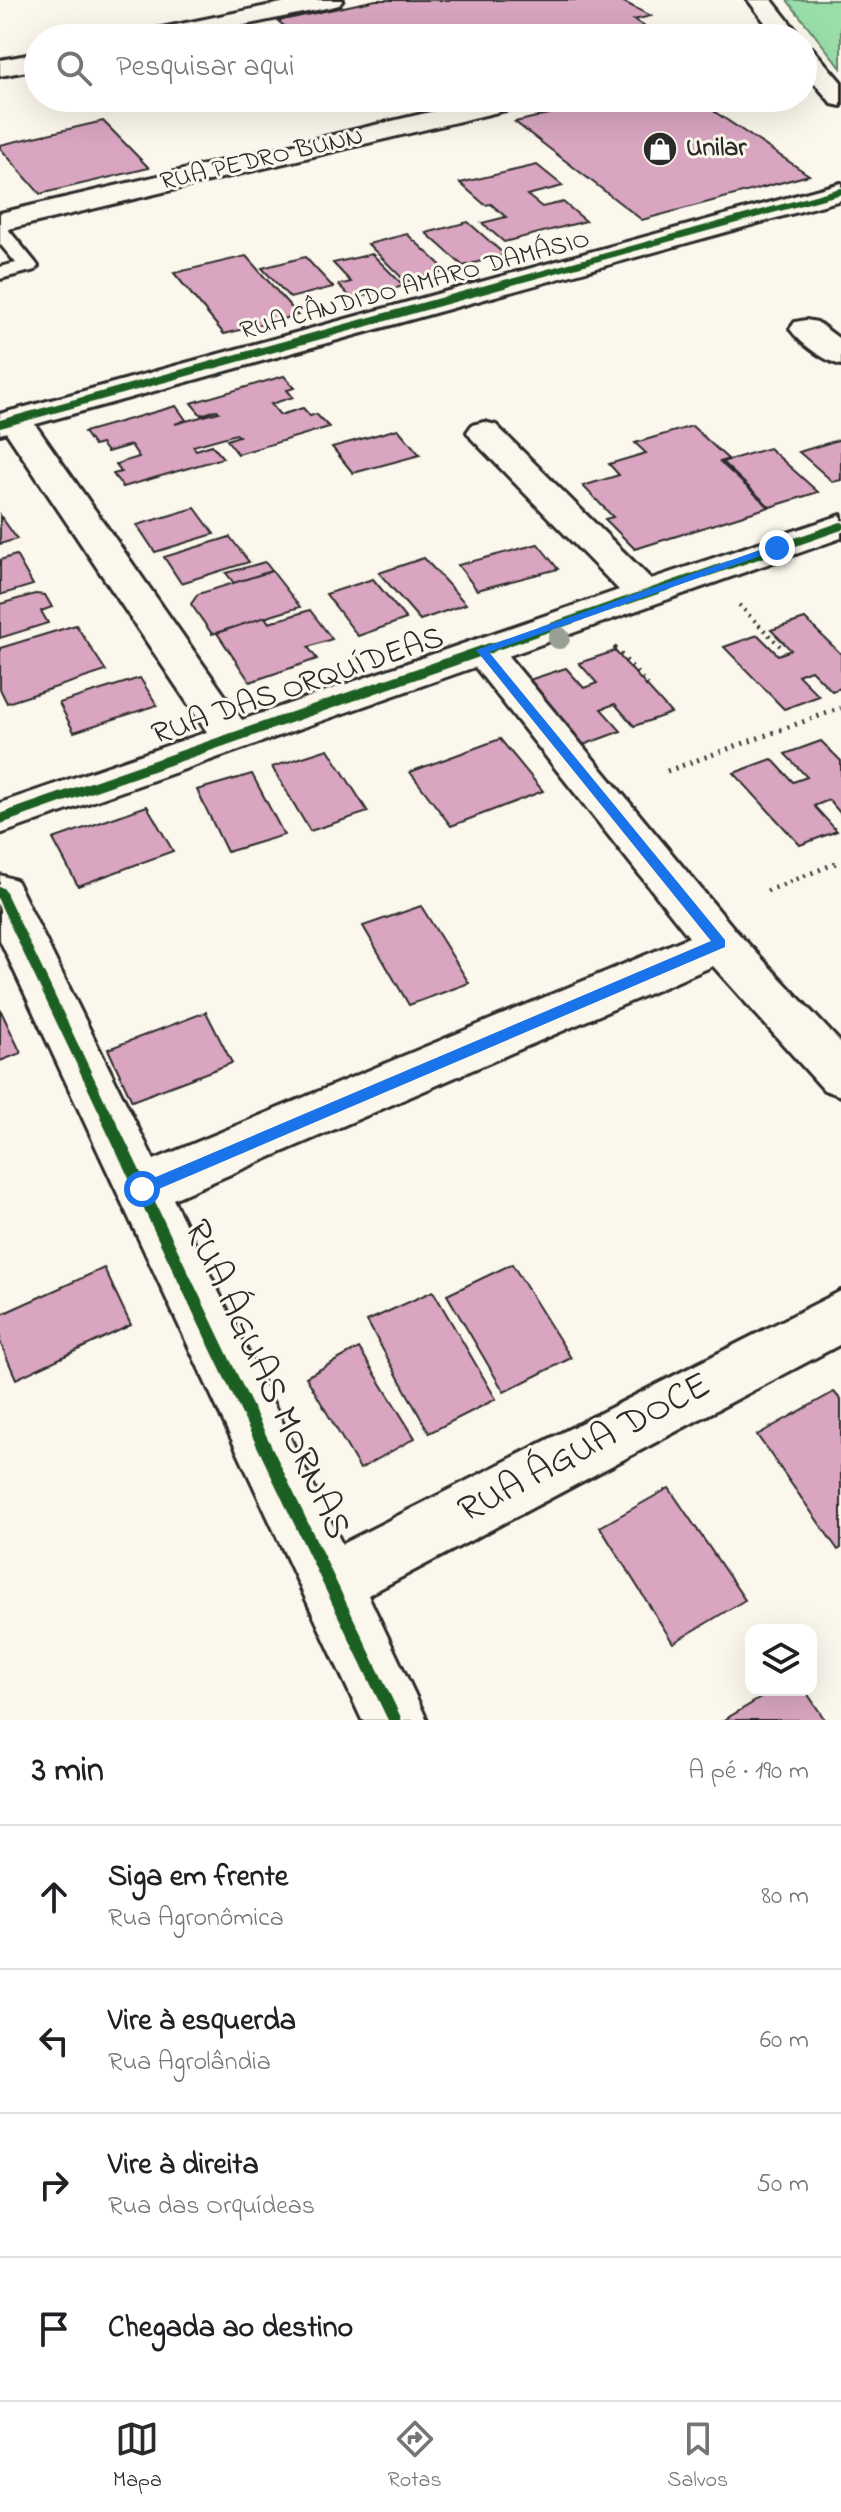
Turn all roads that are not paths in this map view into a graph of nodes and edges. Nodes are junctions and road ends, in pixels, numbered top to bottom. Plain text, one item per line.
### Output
1 (331, 0) edge
2 (760, 0) edge
3 (215, 24) edge
4 (777, 24) edge
5 (24, 64) edge
6 (0, 68) edge
7 (817, 72) edge
8 (841, 98) edge
9 (464, 112) edge
10 (841, 191) edge
11 (0, 222) edge
12 (0, 232) edge
13 (0, 273) edge
14 (806, 329) dead end
15 (841, 355) edge
16 (5, 414) edge
17 (484, 432) dead end
18 (841, 526) edge
19 (644, 594) junction
20 (482, 650) junction
21 (233, 738) junction
22 (0, 819) edge
23 (0, 892) edge
24 (720, 943) junction
25 (841, 1076) edge
26 (142, 1189) junction
27 (841, 1316) edge
28 (329, 1583) junction
29 (395, 1720) edge

1 - 3 street
2 - 4 street
5 - 6 street
7 - 8 street
9 - 11 street, RUA PEDRO BUNN
10 - 16 street, RUA CÂNDIDO AMARO DAMÁSIO
12 - 13 lane
14 - 15 street
16 - 21 street
17 - 19 street
18 - 19 street, RUA DAS ORQUÍDEAS
19 - 20 street, RUA DAS ORQUÍDEAS
20 - 21 street, RUA DAS ORQUÍDEAS
20 - 24 street
21 - 22 street, RUA DAS ORQUÍDEAS
23 - 26 street, RUA ÁGUAS MORNAS
24 - 25 street
24 - 26 street
26 - 28 street, RUA ÁGUAS MORNAS
27 - 28 street, RUA ÁGUA DOCE
28 - 29 street, RUA ÁGUAS MORNAS

